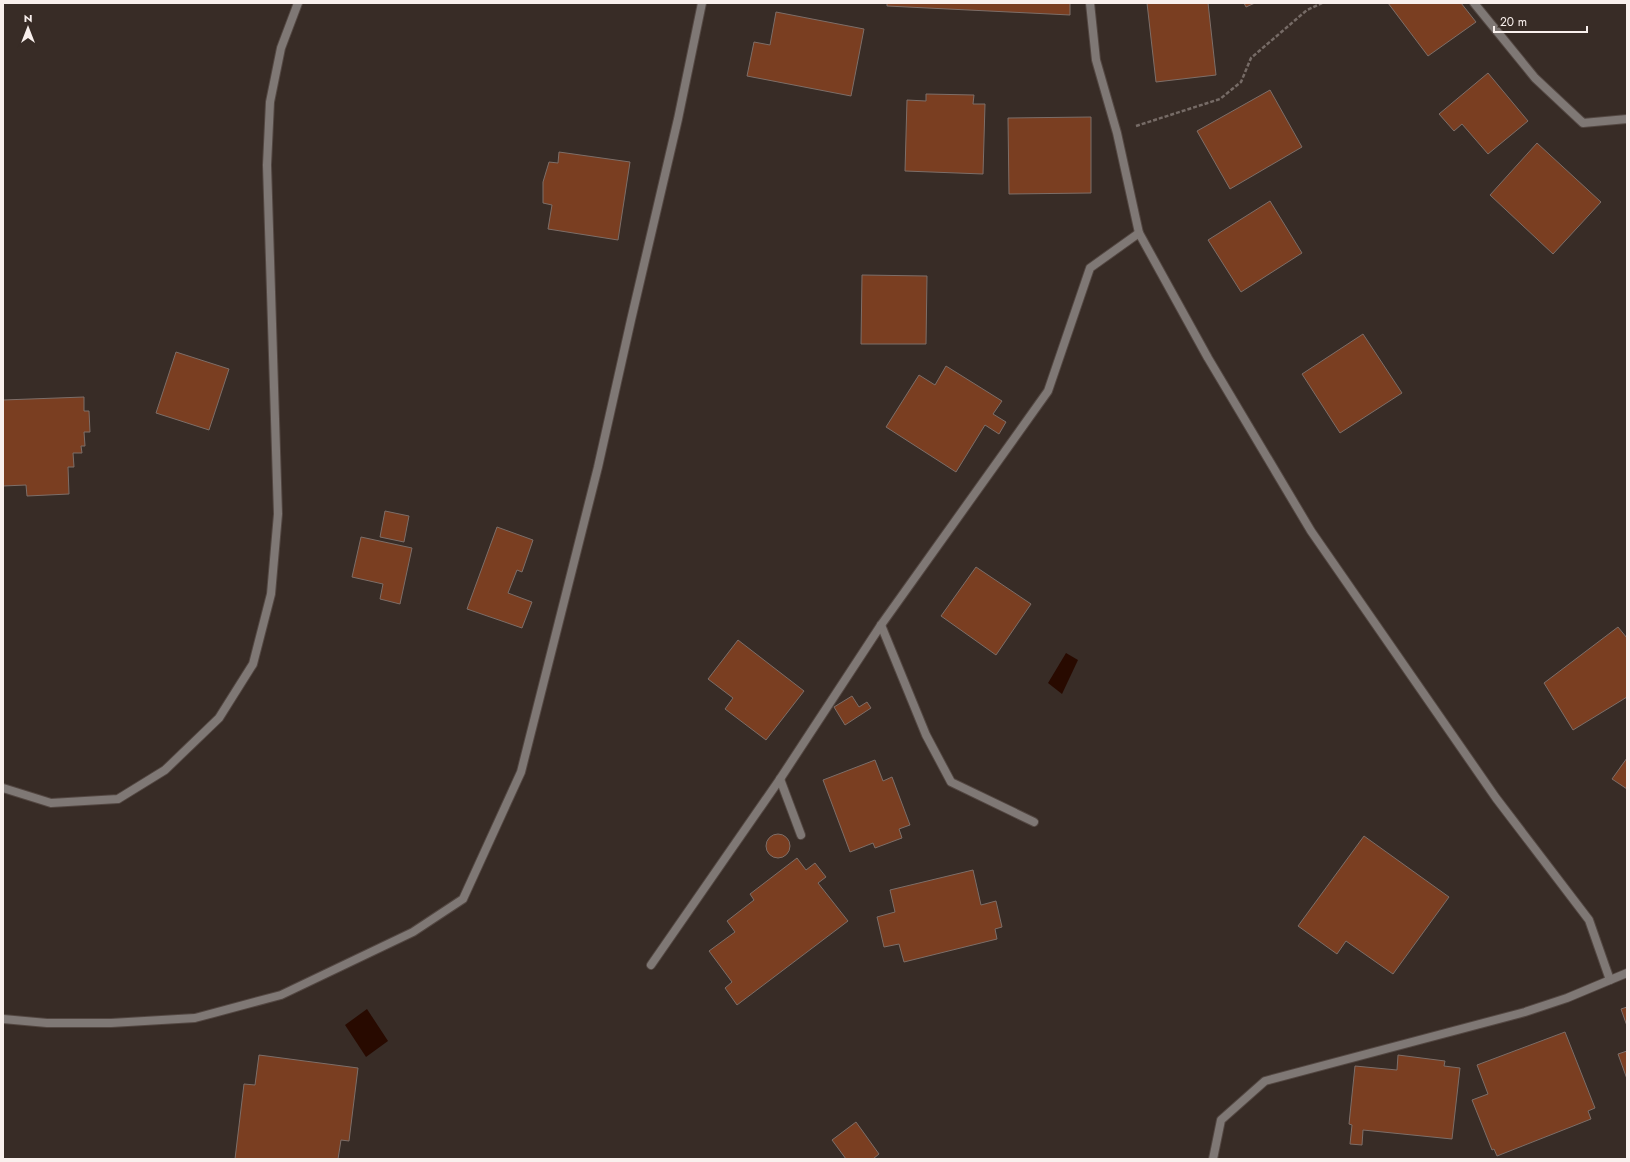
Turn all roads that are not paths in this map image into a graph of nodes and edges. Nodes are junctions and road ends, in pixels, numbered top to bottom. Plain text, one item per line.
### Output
1 (298, 3) edge
2 (702, 3) edge
3 (1090, 3) edge
4 (1474, 3) edge
5 (1627, 119) edge
6 (1139, 233) junction
7 (881, 625) junction
8 (780, 778) junction
9 (3, 788) edge
10 (1034, 822) dead end
11 (801, 835) dead end
12 (652, 965) dead end
13 (1627, 973) edge
14 (1610, 980) junction
15 (3, 1019) edge
16 (1213, 1159) edge

1 - 9 street
2 - 15 street
3 - 6 street
4 - 5 street
6 - 7 street
6 - 14 street
7 - 8 street
7 - 10 street
8 - 11 street
8 - 12 street
13 - 14 street
14 - 16 street

